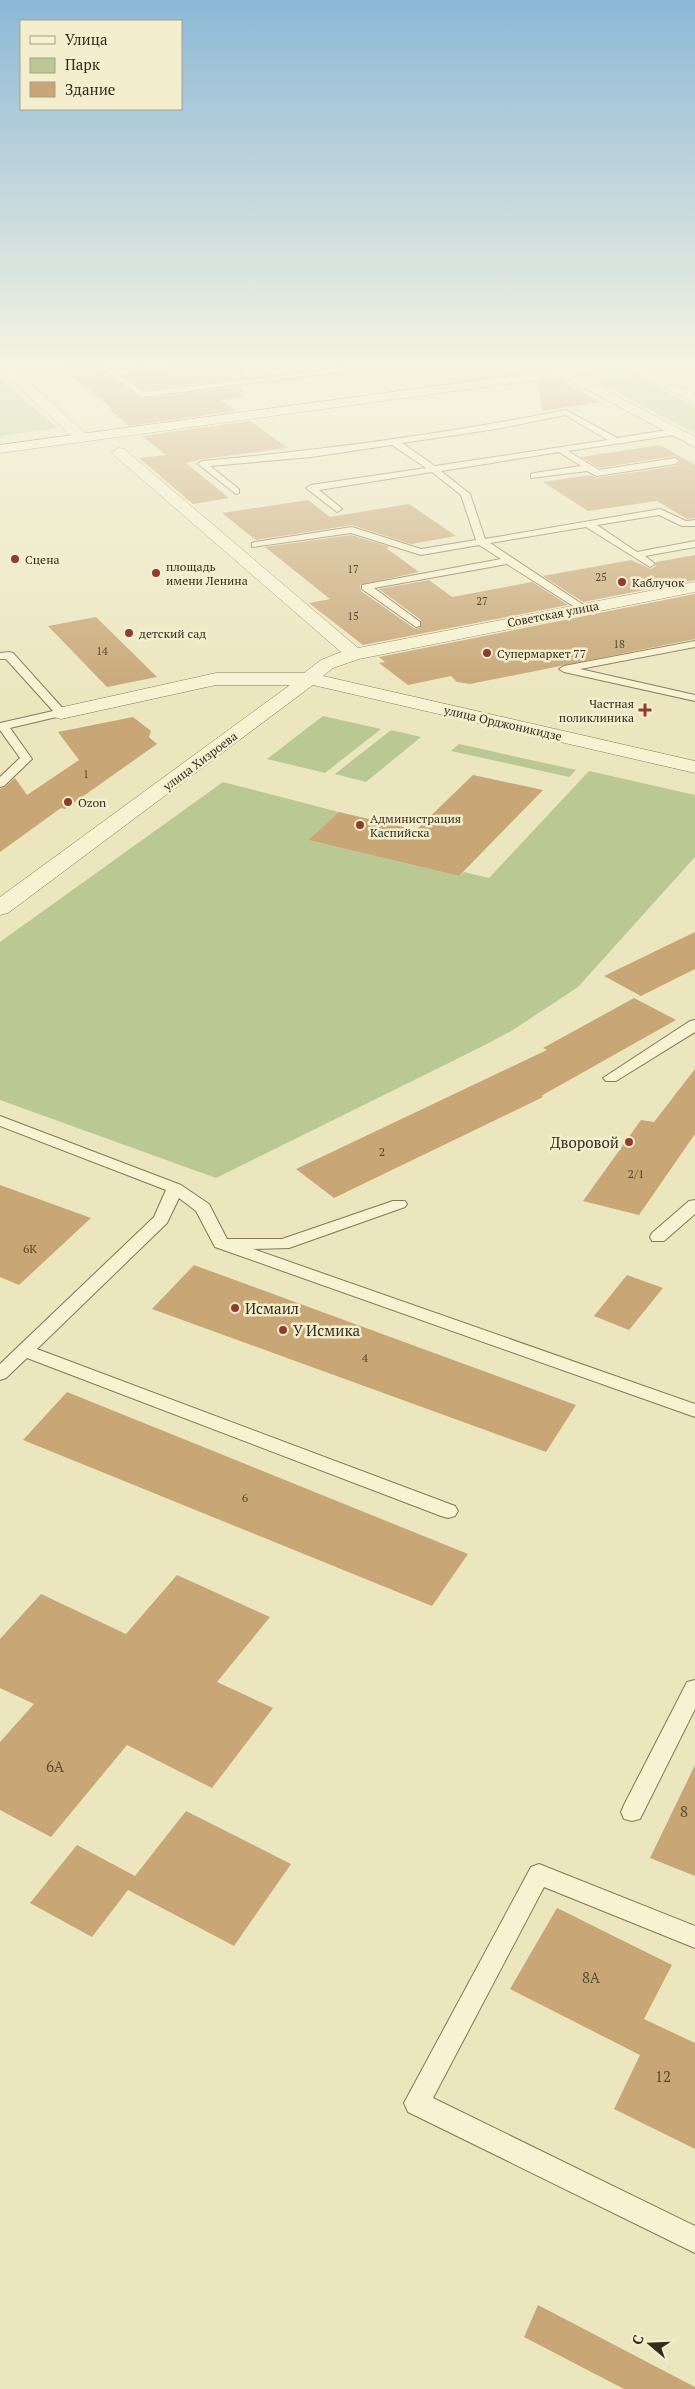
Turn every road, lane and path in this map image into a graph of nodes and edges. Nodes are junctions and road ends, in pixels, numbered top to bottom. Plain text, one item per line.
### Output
1 (149, 477) edge
2 (219, 477) edge
3 (383, 477) edge
4 (444, 477) edge
5 (236, 491) dead end
6 (337, 510) dead end
7 (695, 523) edge
8 (588, 524) junction
9 (481, 542) junction
10 (695, 544) edge
11 (255, 545) dead end
12 (635, 554) junction
13 (507, 560) junction
14 (650, 564) dead end
15 (695, 588) edge
16 (581, 608) junction
17 (414, 634) junction
18 (695, 644) edge
19 (354, 654) junction
20 (0, 656) edge
21 (310, 679) junction
22 (695, 698) edge
23 (62, 713) junction
24 (2, 727) edge
25 (695, 767) edge
26 (0, 783) edge
27 (0, 908) edge
28 (695, 1024) edge
29 (611, 1078) dead end
30 (0, 1121) edge
31 (175, 1188) junction
32 (399, 1204) dead end
33 (695, 1205) edge
34 (658, 1236) dead end
35 (221, 1243) junction
36 (25, 1351) junction
37 (0, 1374) edge
38 (695, 1411) edge
39 (448, 1511) dead end
40 (695, 1688) edge
41 (632, 1812) dead end
42 (695, 1937) edge
43 (695, 2240) edge

1 - 19 street
2 - 5 lane
3 - 6 lane
4 - 9 lane
7 - 8 lane
8 - 9 lane
8 - 12 lane
9 - 11 lane
9 - 13 lane
10 - 12 lane
12 - 14 lane
13 - 16 lane
13 - 17 lane
15 - 16 street, Советская улица
16 - 17 street, Советская улица
17 - 19 street, улица Хизроева
18 - 22 lane
19 - 21 street, улица Хизроева
20 - 23 lane
21 - 23 street, улица Орджоникидзе
21 - 25 street, улица Орджоникидзе
21 - 27 street, улица Хизроева
23 - 24 lane
24 - 26 lane
28 - 29 lane
30 - 31 lane
31 - 35 lane
31 - 36 lane
32 - 35 lane
33 - 34 lane
35 - 38 lane
36 - 37 lane
36 - 39 lane
40 - 41 lane
42 - 43 lane

